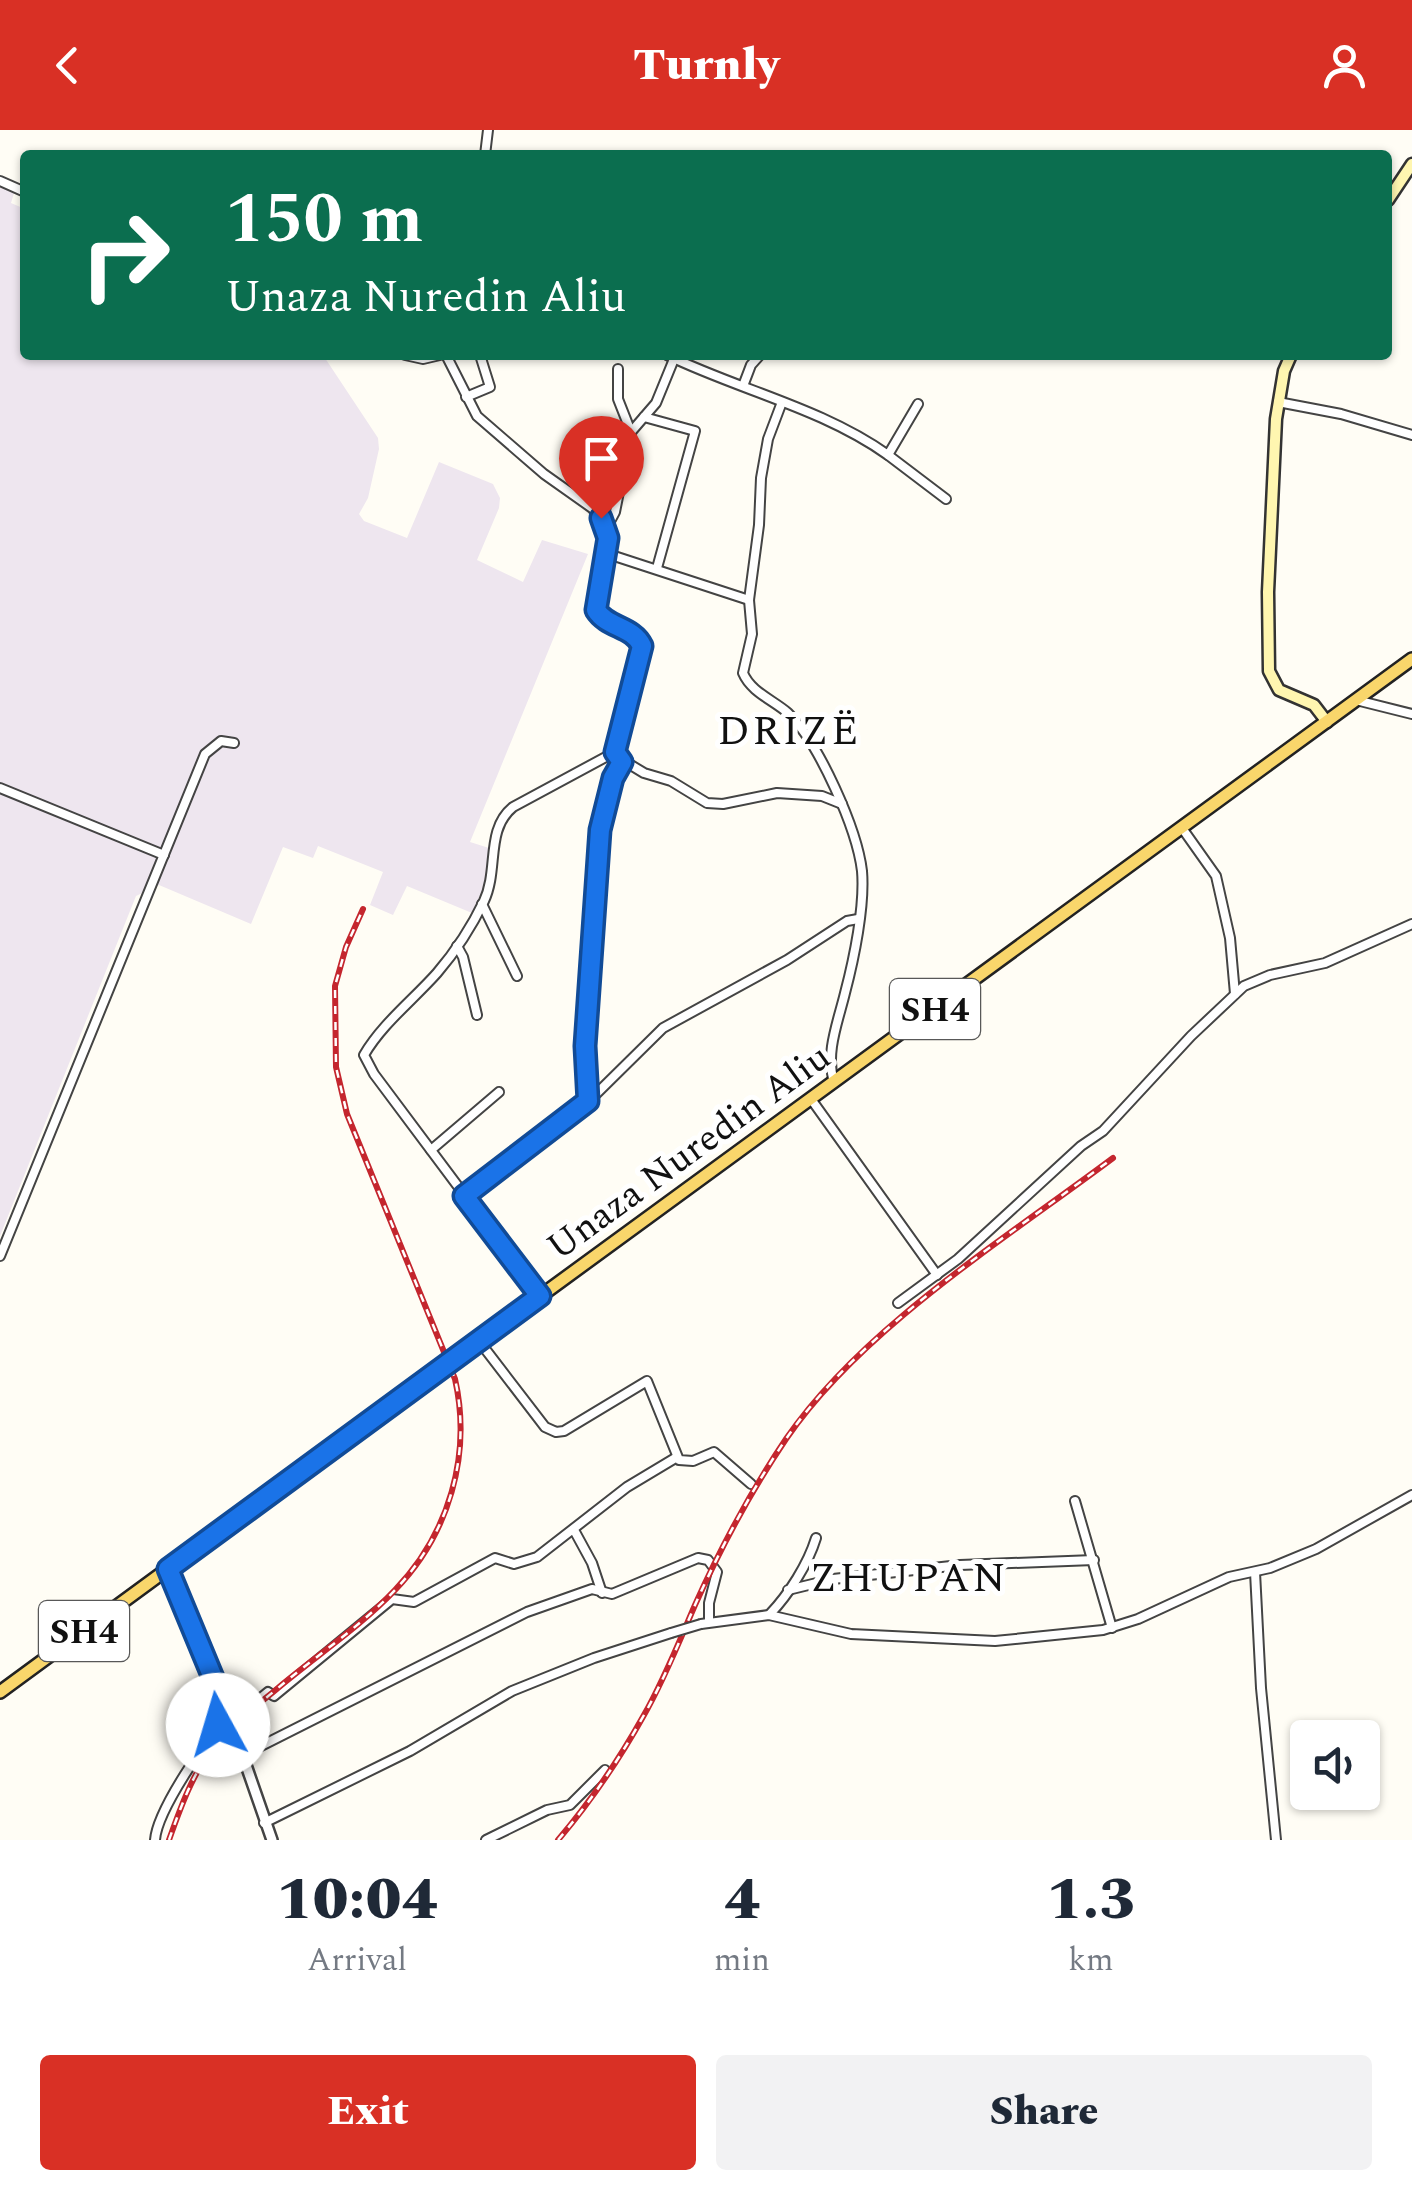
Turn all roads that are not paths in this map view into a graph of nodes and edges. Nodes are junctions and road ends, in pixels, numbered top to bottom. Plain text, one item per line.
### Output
1 (1412, 164) edge
2 (1392, 194) edge
3 (446, 360) edge
4 (482, 360) edge
5 (670, 360) edge
6 (678, 360) edge
7 (756, 360) edge
8 (1290, 360) edge
9 (618, 369) dead end
10 (743, 386) junction
11 (466, 397) junction
12 (782, 402) junction
13 (1278, 402) junction
14 (918, 404) dead end
15 (644, 417) junction
16 (631, 432) junction
17 (1412, 435) edge
18 (888, 455) junction
19 (946, 499) dead end
20 (607, 528) junction
21 (605, 553) junction
22 (657, 568) junction
23 (749, 600) junction
24 (1412, 659) edge
25 (1356, 700) junction
26 (1412, 714) edge
27 (1327, 722) junction
28 (234, 743) dead end
29 (615, 752) junction
30 (622, 762) junction
31 (0, 788) edge
32 (844, 805) junction
33 (1182, 828) junction
34 (164, 855) junction
35 (482, 904) junction
36 (858, 919) junction
37 (1412, 924) edge
38 (457, 946) junction
39 (517, 976) dead end
40 (1235, 994) junction
41 (477, 1015) dead end
42 (834, 1082) junction
43 (499, 1092) dead end
44 (811, 1099) junction
45 (588, 1101) junction
46 (431, 1150) junction
47 (464, 1196) junction
48 (0, 1256) edge
49 (937, 1276) junction
50 (540, 1296) junction
51 (898, 1303) dead end
52 (479, 1341) junction
53 (677, 1457) junction
54 (751, 1484) dead end
55 (1412, 1495) edge
56 (1075, 1501) dead end
57 (574, 1530) junction
58 (816, 1538) dead end
59 (1094, 1560) junction
60 (168, 1569) junction
61 (1255, 1572) junction
62 (598, 1589) junction
63 (788, 1590) junction
64 (769, 1614) junction
65 (705, 1623) junction
66 (1112, 1628) junction
67 (0, 1692) edge
68 (229, 1718) junction
69 (242, 1755) junction
70 (605, 1770) dead end
71 (264, 1822) junction
72 (155, 1840) edge
73 (272, 1840) edge
74 (486, 1840) edge
75 (1276, 1840) edge

1 - 2 main road
3 - 11 street
4 - 11 street
5 - 15 street
6 - 10 street
7 - 10 street
8 - 13 main road
9 - 16 street
10 - 12 street
11 - 20 street
12 - 18 street
12 - 23 street
13 - 17 street
13 - 27 main road
14 - 18 street
15 - 16 street
15 - 22 street
16 - 20 street
18 - 19 street
20 - 21 street
21 - 22 street
21 - 29 street
22 - 23 street
23 - 32 street
24 - 25 main road, Unaza Nuredin Aliu / SH4
25 - 26 street
25 - 27 main road, Unaza Nuredin Aliu / SH4
27 - 33 main road, Unaza Nuredin Aliu / SH4
28 - 34 street
29 - 30 street
29 - 35 street
30 - 32 street
30 - 45 street
31 - 34 street
32 - 36 street
33 - 40 street
33 - 42 main road, Unaza Nuredin Aliu / SH4
34 - 48 street
35 - 38 street
35 - 39 street
36 - 42 street
36 - 45 street
37 - 40 street
38 - 41 street
38 - 46 street
40 - 49 street
42 - 44 main road, Unaza Nuredin Aliu / SH4
43 - 46 street
44 - 49 street
44 - 50 main road, Unaza Nuredin Aliu / SH4
45 - 47 street
46 - 47 street
47 - 50 street
49 - 51 street
50 - 52 main road, Unaza Nuredin Aliu / SH4
52 - 53 street
52 - 60 main road, Unaza Nuredin Aliu / SH4, bridge
53 - 54 street
53 - 57 street
55 - 61 street
56 - 59 street
57 - 62 street
57 - 68 street
58 - 63 street
59 - 63 street
59 - 66 street
60 - 67 main road, Unaza Nuredin Aliu / SH4
60 - 68 street
61 - 66 street
61 - 75 street
62 - 65 street
62 - 69 street
63 - 64 street
64 - 65 street
64 - 66 street
65 - 71 street, bridge
68 - 69 street
68 - 72 street
69 - 71 street
70 - 74 street
71 - 73 street

